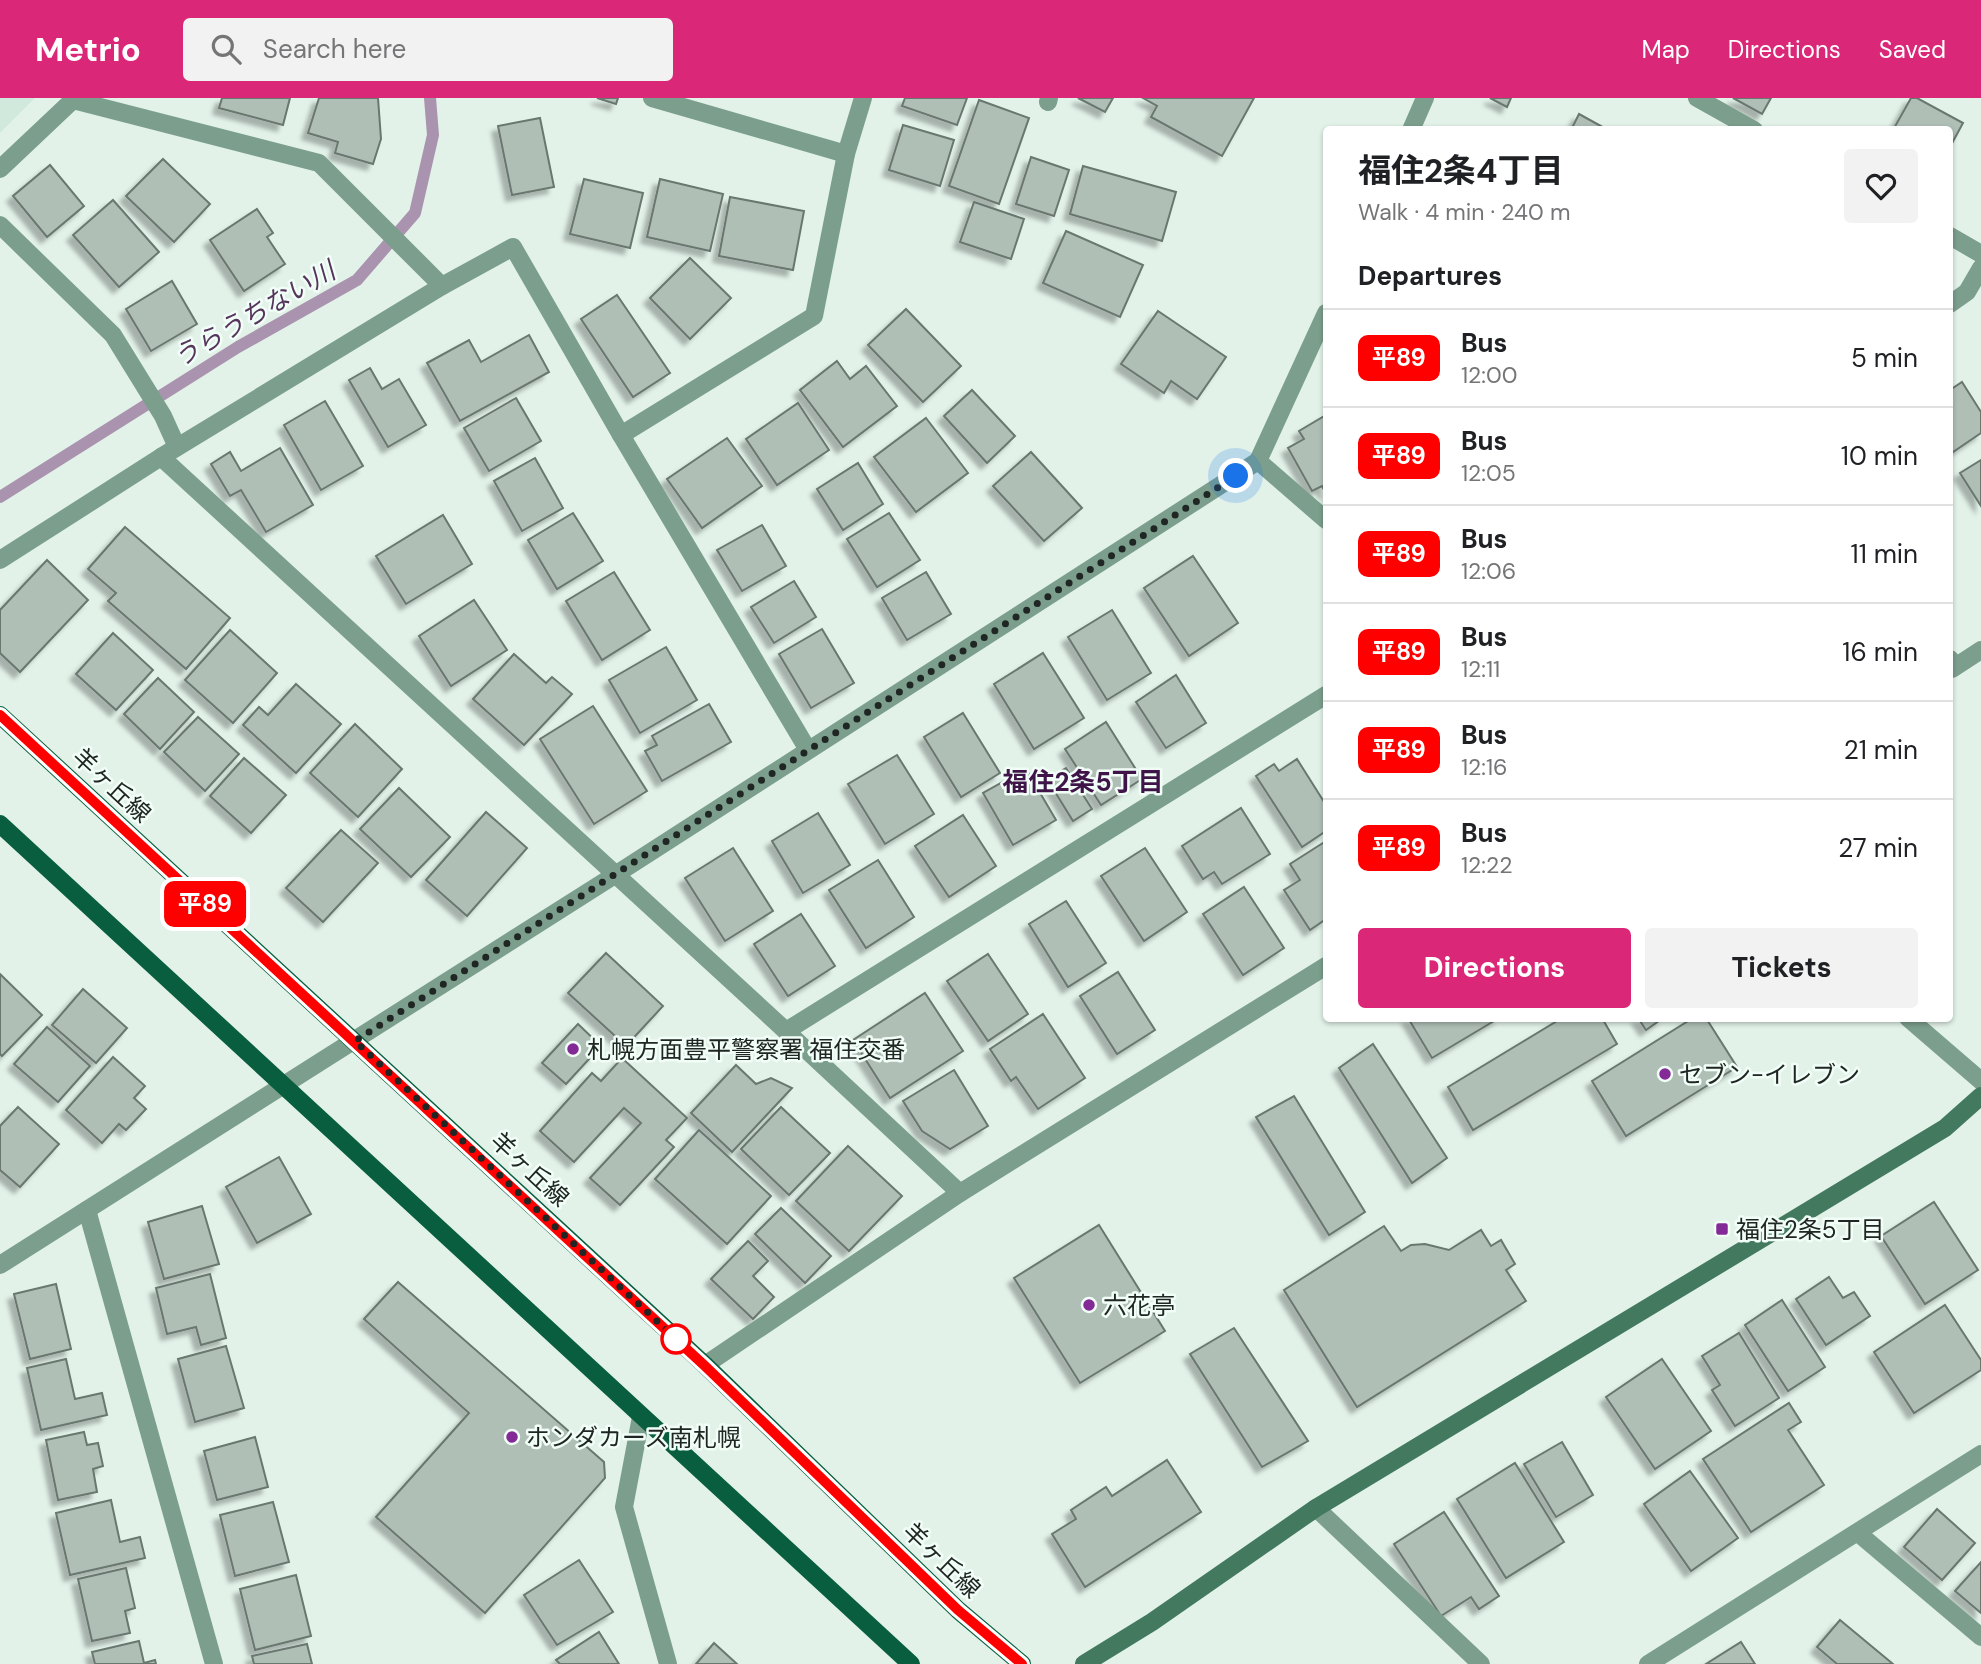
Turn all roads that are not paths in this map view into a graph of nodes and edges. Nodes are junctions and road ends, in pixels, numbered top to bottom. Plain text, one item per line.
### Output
1 (652, 98) edge
2 (863, 98) edge
3 (1425, 98) edge
4 (1697, 98) edge
5 (1413, 126) edge
6 (1748, 126) edge
7 (846, 154) junction
8 (0, 169) edge
9 (0, 225) edge
10 (1953, 238) edge
11 (1981, 254) edge
12 (1981, 268) edge
13 (442, 286) junction
14 (1953, 302) edge
15 (1323, 320) edge
16 (621, 435) junction
17 (169, 452) junction
18 (1258, 461) junction
19 (1323, 517) edge
20 (0, 560) edge
21 (1981, 650) edge
22 (1953, 667) edge
23 (1323, 697) edge
24 (0, 715) edge
25 (808, 750) junction
26 (0, 824) edge
27 (618, 873) junction
28 (1323, 968) edge
29 (1913, 1022) edge
30 (786, 1031) junction
31 (355, 1041) junction
32 (1981, 1081) edge
33 (282, 1086) junction
34 (1981, 1096) edge
35 (960, 1193) junction
36 (87, 1210) junction
37 (4, 1256) edge
38 (705, 1366) junction
39 (641, 1418) junction
40 (1981, 1454) edge
41 (1315, 1508) junction
42 (1858, 1533) junction
43 (1981, 1637) edge
44 (214, 1664) edge
45 (668, 1664) edge
46 (911, 1664) edge
47 (1022, 1664) edge
48 (1084, 1664) edge
49 (1480, 1664) edge
50 (1648, 1664) edge

1 - 7 street
2 - 7 street
3 - 5 street
4 - 6 street
7 - 16 street
8 - 13 street
9 - 17 street
10 - 11 street
12 - 14 street
13 - 16 street
13 - 17 street
15 - 18 street
16 - 25 street
17 - 20 street
17 - 27 street
18 - 19 street
18 - 25 street
21 - 22 street
23 - 30 street
24 - 31 main road, 羊ヶ丘線
25 - 27 street
26 - 33 main road
27 - 30 street
27 - 31 street
28 - 35 street
29 - 32 street
30 - 35 street
31 - 33 street
31 - 38 main road, 羊ヶ丘線
33 - 36 street
33 - 39 main road
34 - 41 street
35 - 38 street
36 - 37 street
36 - 44 street
38 - 47 main road, 羊ヶ丘線
39 - 45 street
39 - 46 main road
40 - 42 street
41 - 48 street
41 - 49 street
42 - 43 street
42 - 50 street

